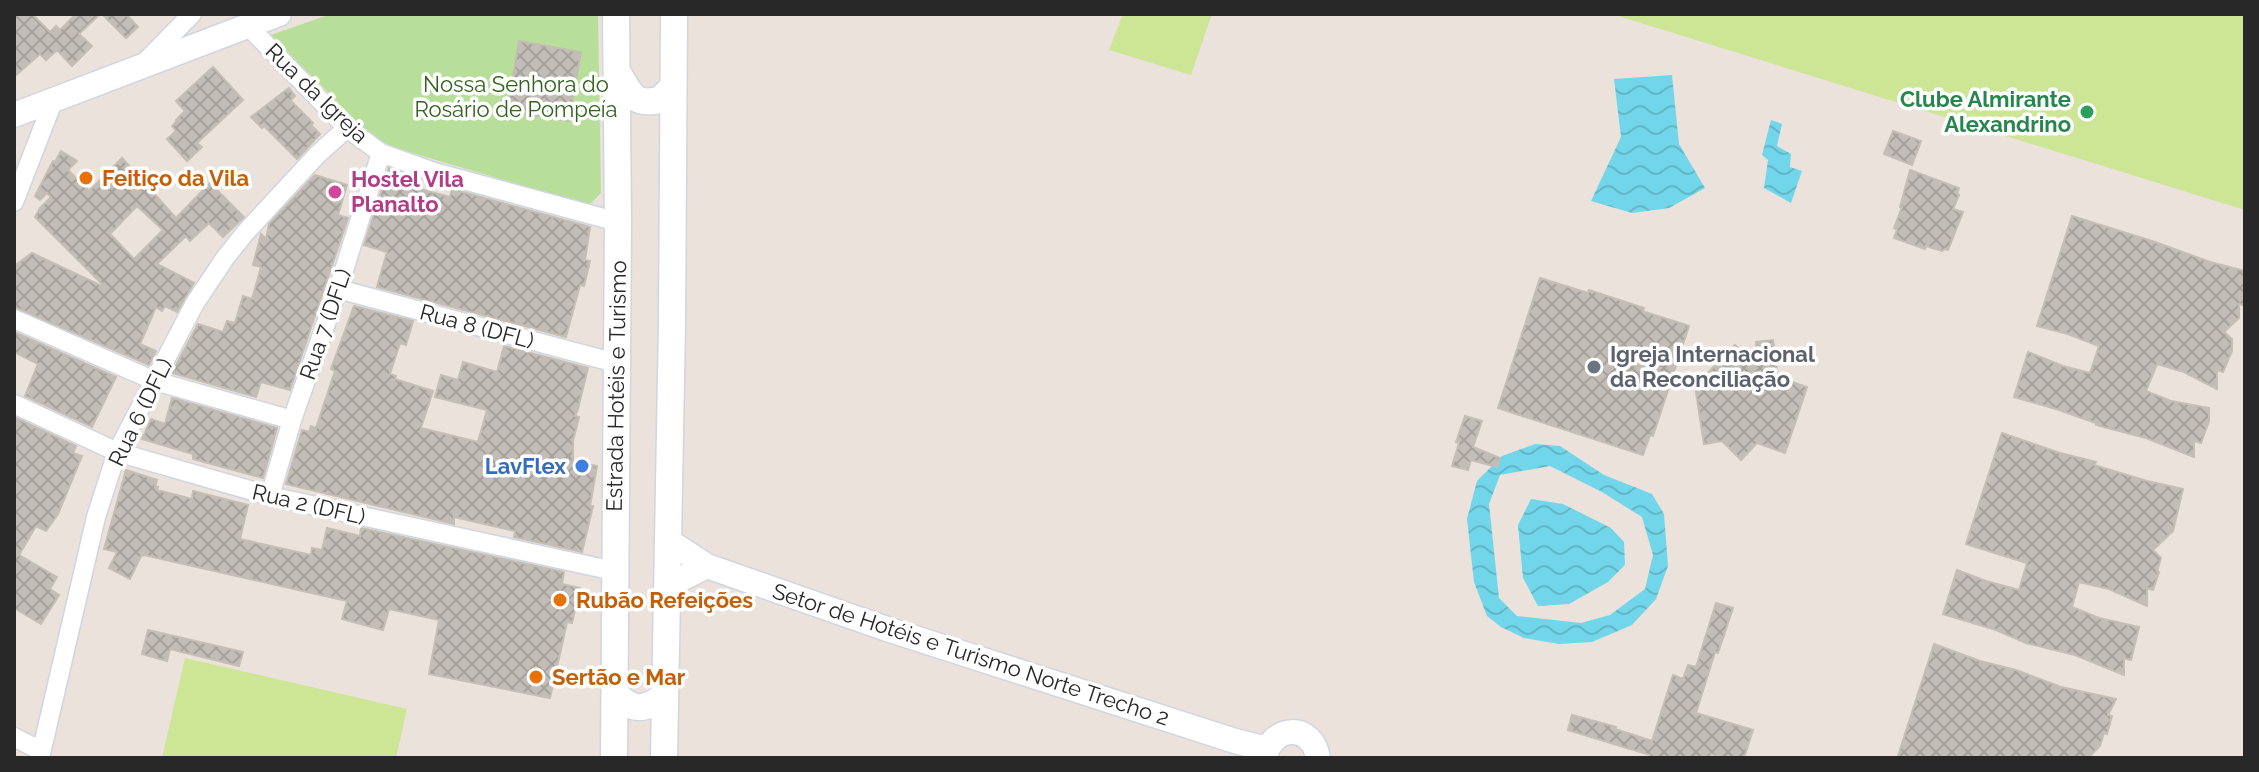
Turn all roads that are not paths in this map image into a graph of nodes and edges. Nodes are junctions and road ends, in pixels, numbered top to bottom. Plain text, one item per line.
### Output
1 (192, 14) edge
2 (279, 14) edge
3 (616, 14) edge
4 (674, 14) edge
5 (248, 26) junction
6 (142, 65) junction
7 (618, 73) junction
8 (672, 88) junction
9 (54, 99) junction
10 (14, 115) edge
11 (347, 128) junction
12 (381, 153) junction
13 (14, 202) edge
14 (618, 222) junction
15 (338, 289) junction
16 (14, 319) edge
17 (616, 363) junction
18 (155, 381) junction
19 (14, 404) edge
20 (292, 420) junction
21 (117, 452) junction
22 (270, 496) junction
23 (667, 540) junction
24 (707, 566) junction
25 (614, 571) junction
26 (667, 586) junction
27 (615, 693) junction
28 (665, 695) junction
29 (14, 737) edge
30 (40, 755) edge
31 (1263, 755) edge
32 (614, 758) edge
33 (664, 758) edge
34 (1318, 758) edge

1 - 6 street
2 - 5 street
3 - 7 main road, Estrada Hotéis e Turismo
4 - 8 main road
5 - 6 street
5 - 11 street, Rua da Igreja
6 - 9 street
7 - 8 main road
7 - 14 main road, Estrada Hotéis e Turismo
8 - 23 main road
9 - 10 street
9 - 13 street
11 - 12 street, Rua da Igreja
11 - 18 street, Rua 6 (DFL)
12 - 14 street, Rua da Igreja
12 - 15 street, Rua 7 (DFL)
14 - 17 main road, Estrada Hotéis e Turismo
15 - 17 street, Rua 8 (DFL)
15 - 20 street, Rua 7 (DFL)
16 - 18 street
17 - 25 main road, Estrada Hotéis e Turismo
18 - 20 street
18 - 21 street, Rua 6 (DFL)
19 - 21 street, Rua 2 (DFL)
20 - 22 street, Rua 7 (DFL)
21 - 22 street, Rua 2 (DFL)
21 - 30 street, Rua 6 (DFL)
22 - 25 street, Rua 2 (DFL)
23 - 24 street, Setor de Hotéis e Turismo Norte Trecho 2
23 - 26 main road
24 - 26 street
24 - 31 street, Setor de Hotéis e Turismo Norte Trecho 2
25 - 27 main road, Estrada Hotéis e Turismo
26 - 28 main road
27 - 28 main road
27 - 32 main road, Estrada Hotéis e Turismo
28 - 33 main road
29 - 30 street
31 - 34 street

